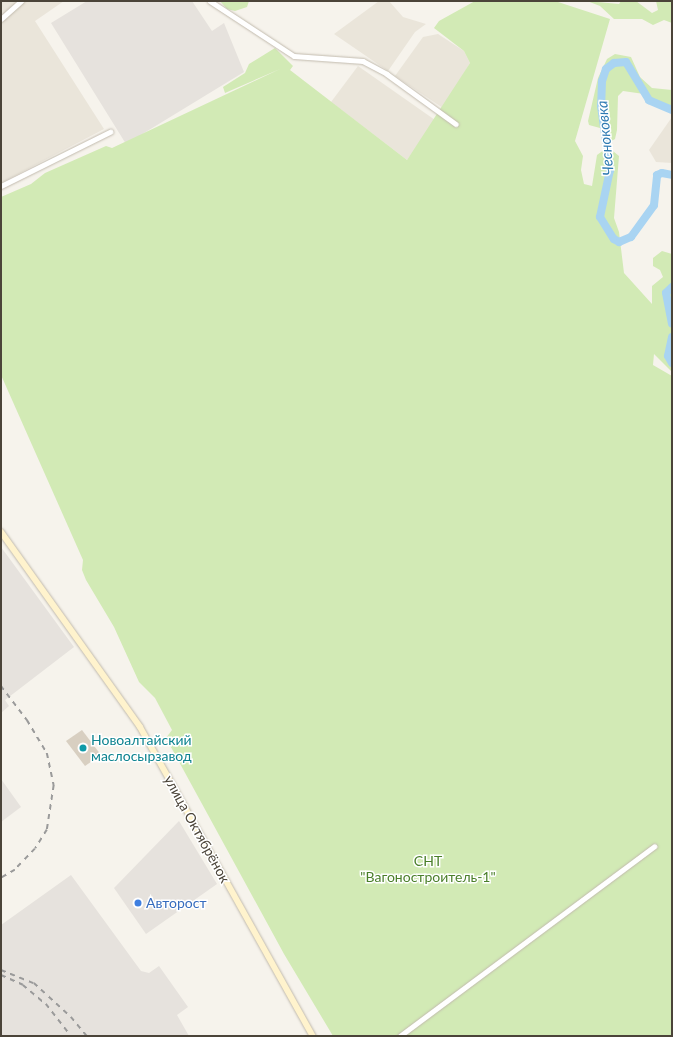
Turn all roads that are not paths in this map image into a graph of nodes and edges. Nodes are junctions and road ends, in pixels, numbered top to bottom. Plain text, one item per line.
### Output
1 (21, 1) edge
2 (210, 1) edge
3 (1, 19) edge
4 (456, 124) dead end
5 (110, 132) dead end
6 (1, 186) edge
7 (1, 532) edge
8 (654, 847) dead end
9 (313, 1036) edge
10 (400, 1036) edge

1 - 3 street
2 - 4 street
5 - 6 street
7 - 9 street, улица Октябрёнок
8 - 10 street

